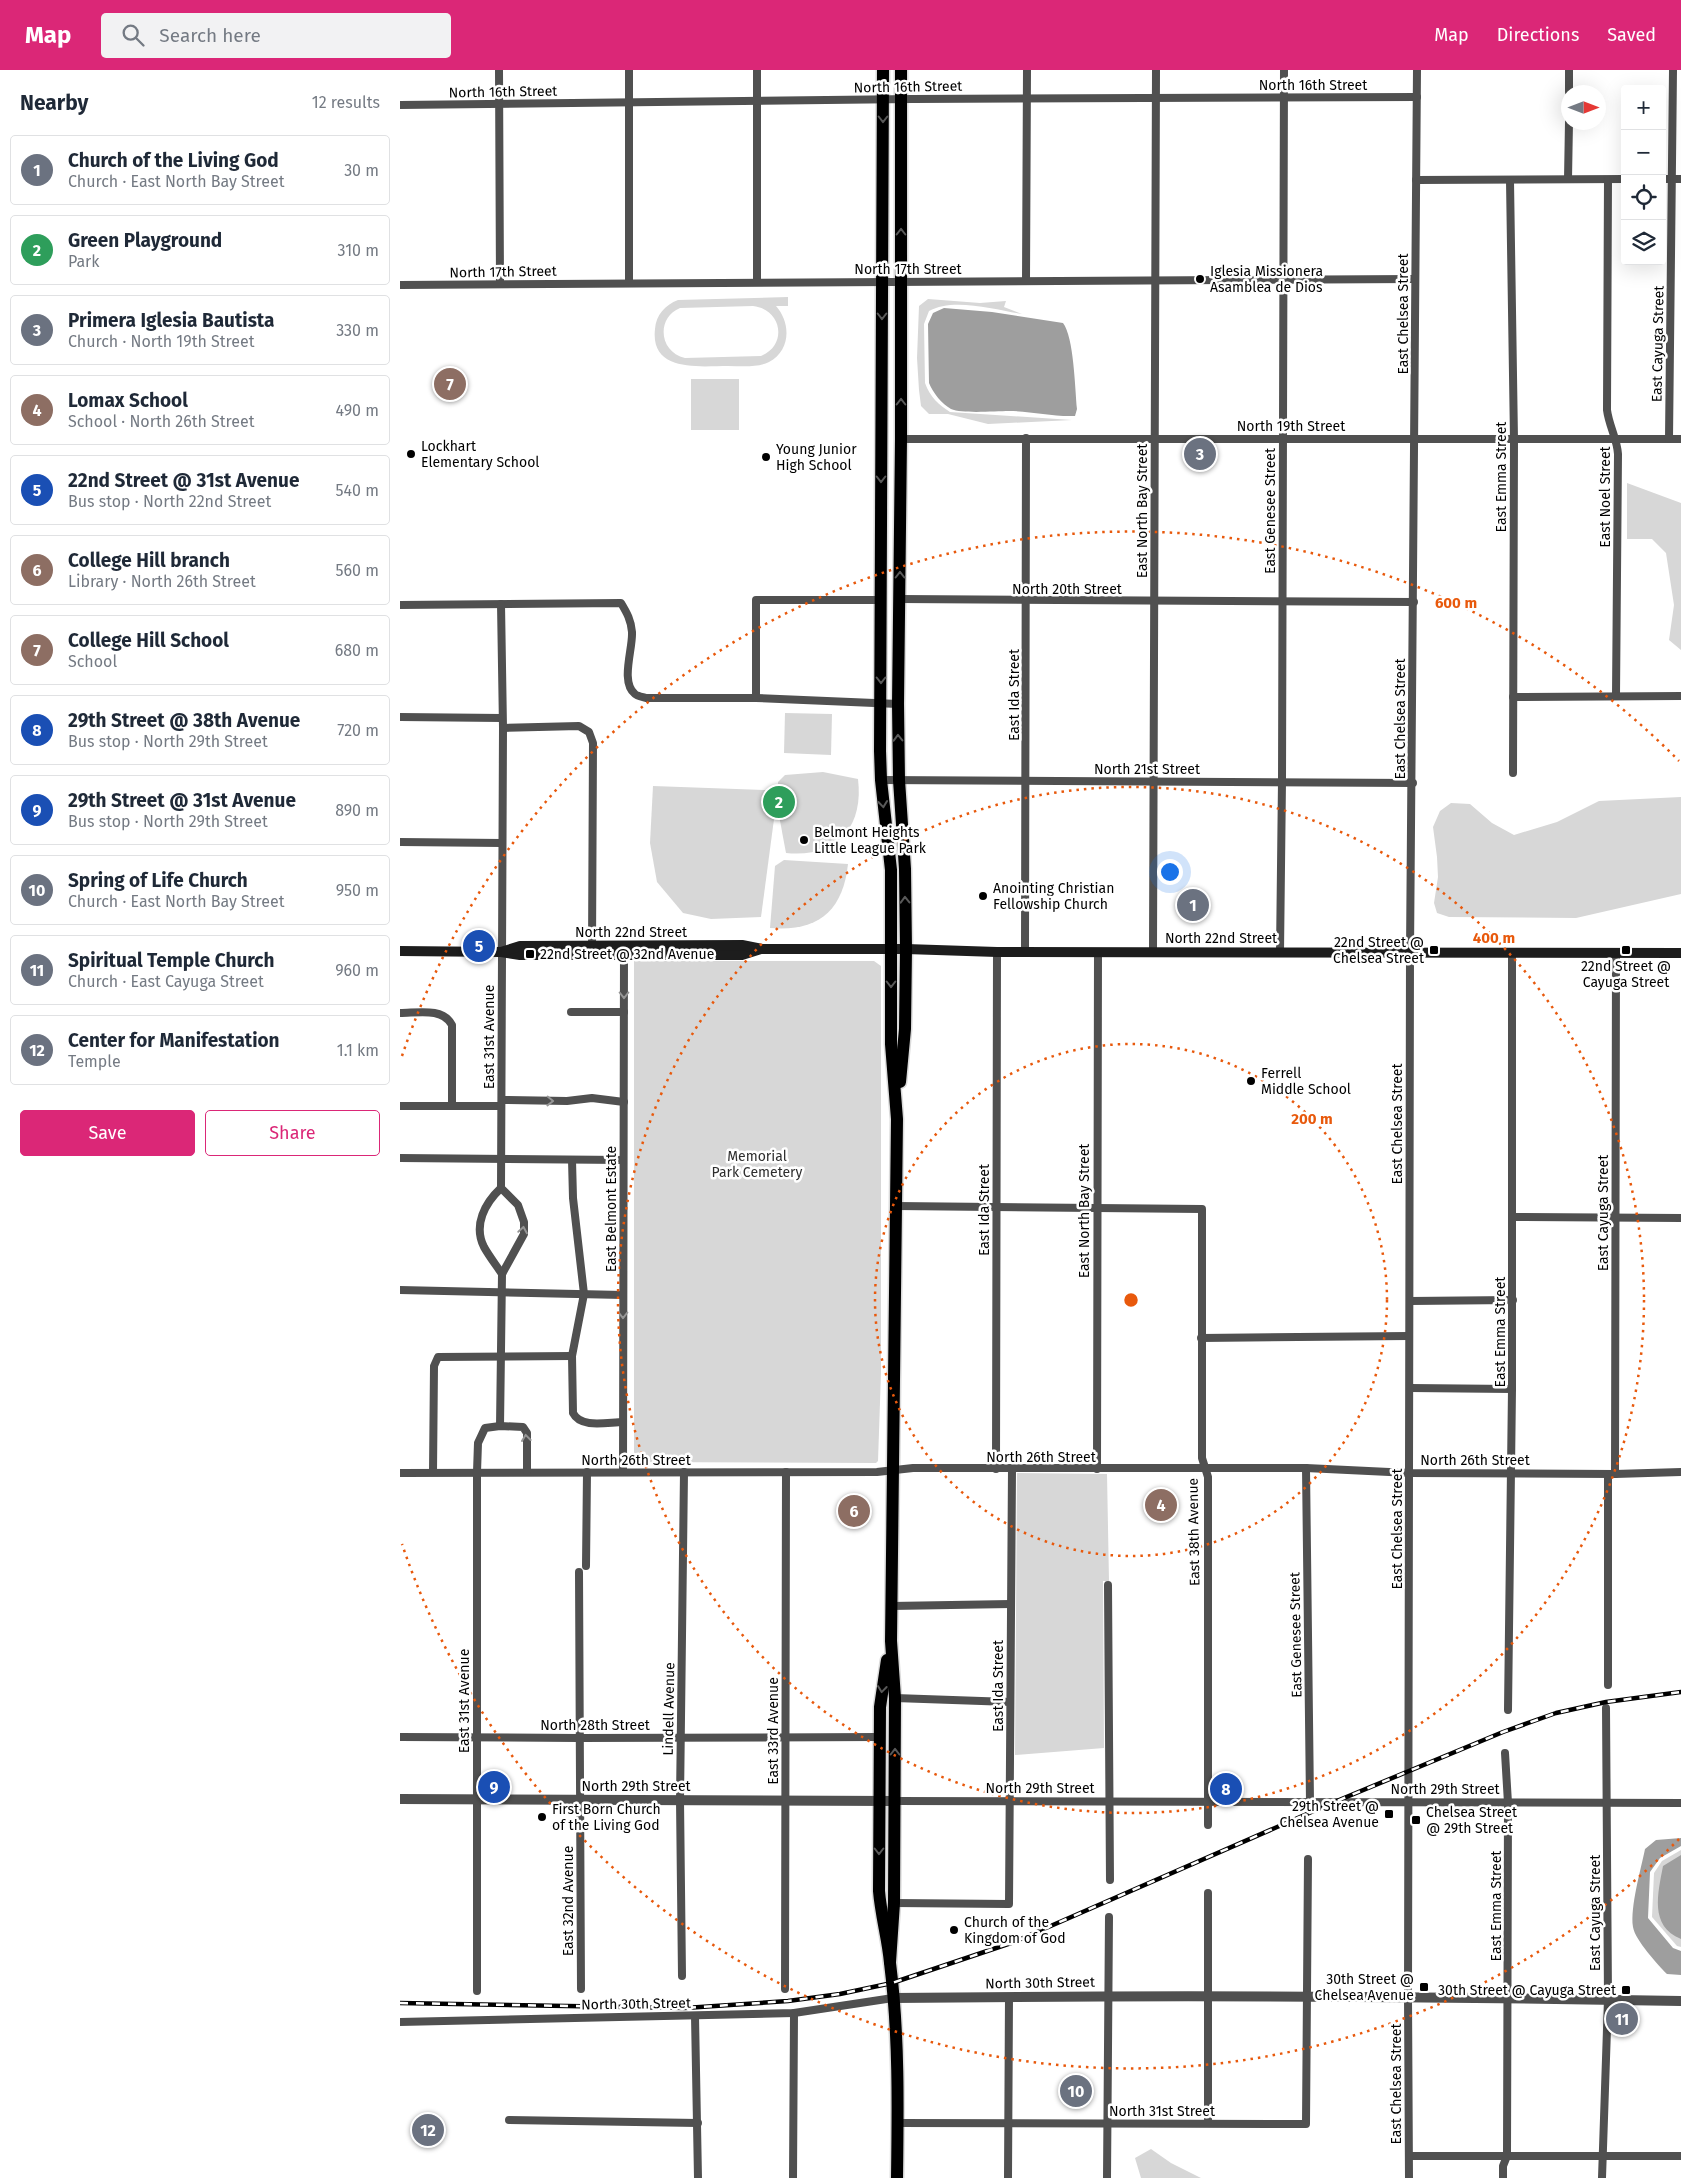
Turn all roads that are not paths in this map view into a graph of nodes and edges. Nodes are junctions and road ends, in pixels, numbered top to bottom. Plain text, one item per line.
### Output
1 (499, 70) edge
2 (629, 70) edge
3 (757, 70) edge
4 (883, 70) edge
5 (900, 70) edge
6 (1027, 70) edge
7 (1156, 70) edge
8 (1284, 70) edge
9 (1417, 70) edge
10 (1569, 70) edge
11 (1673, 70) edge
12 (1569, 85) edge
13 (1284, 97) junction
14 (1417, 97) junction
15 (1027, 98) junction
16 (1156, 98) junction
17 (901, 99) junction
18 (883, 100) junction
19 (757, 102) junction
20 (629, 103) junction
21 (499, 104) junction
22 (400, 105) edge
23 (1569, 130) edge
24 (1568, 179) junction
25 (1621, 179) edge
26 (1677, 179) edge
27 (1416, 180) junction
28 (1608, 180) junction
29 (1510, 181) junction
30 (1415, 279) junction
31 (1156, 280) junction
32 (1284, 280) junction
33 (757, 281) junction
34 (901, 281) junction
35 (1026, 281) junction
36 (882, 282) junction
37 (629, 283) junction
38 (500, 284) junction
39 (400, 285) edge
40 (1672, 303) junction
41 (1681, 303) edge
42 (1026, 438) junction
43 (901, 439) junction
44 (1155, 439) junction
45 (1283, 439) junction
46 (1414, 439) junction
47 (1514, 439) junction
48 (1669, 439) junction
49 (1681, 439) edge
50 (1617, 440) junction
51 (881, 600) junction
52 (900, 600) junction
53 (1026, 601) junction
54 (1154, 601) junction
55 (1282, 602) junction
56 (1414, 602) junction
57 (501, 604) junction
58 (400, 605) edge
59 (899, 655) junction
60 (1616, 696) junction
61 (1681, 696) edge
62 (1513, 697) junction
63 (756, 698) junction
64 (880, 703) junction
65 (898, 704) junction
66 (400, 717) edge
67 (502, 718) junction
68 (502, 728) junction
69 (1513, 773) dead end
70 (881, 780) junction
71 (898, 780) junction
72 (1026, 781) junction
73 (1154, 781) junction
74 (1282, 781) junction
75 (1413, 783) junction
76 (400, 842) edge
77 (502, 843) junction
78 (891, 949) junction
79 (906, 949) junction
80 (400, 951) edge
81 (592, 951) junction
82 (624, 951) junction
83 (1024, 951) junction
84 (501, 952) junction
85 (997, 952) junction
86 (1098, 952) junction
87 (1153, 952) junction
88 (1280, 952) junction
89 (1410, 953) junction
90 (1512, 953) junction
91 (1616, 953) junction
92 (1681, 953) edge
93 (571, 1012) dead end
94 (624, 1012) junction
95 (400, 1013) edge
96 (624, 1102) junction
97 (501, 1103) junction
98 (400, 1106) edge
99 (452, 1106) junction
100 (897, 1119) junction
101 (400, 1158) edge
102 (501, 1160) junction
103 (572, 1160) junction
104 (623, 1160) junction
105 (501, 1188) junction
106 (896, 1206) junction
107 (996, 1207) junction
108 (1097, 1208) junction
109 (1513, 1217) junction
110 (1616, 1218) junction
111 (1681, 1218) edge
112 (502, 1274) junction
113 (400, 1290) edge
114 (503, 1293) junction
115 (584, 1294) junction
116 (623, 1295) junction
117 (1513, 1300) junction
118 (1410, 1301) junction
119 (1410, 1336) junction
120 (1201, 1338) junction
121 (502, 1356) junction
122 (572, 1356) junction
123 (1410, 1388) junction
124 (1512, 1389) junction
125 (623, 1422) junction
126 (500, 1426) junction
127 (1306, 1468) junction
128 (996, 1469) junction
129 (1012, 1469) junction
130 (1097, 1469) junction
131 (1205, 1469) junction
132 (892, 1470) junction
133 (400, 1472) edge
134 (433, 1472) junction
135 (477, 1472) junction
136 (527, 1472) junction
137 (587, 1472) junction
138 (623, 1472) junction
139 (684, 1472) junction
140 (786, 1472) junction
141 (1681, 1472) edge
142 (1410, 1473) junction
143 (1511, 1473) junction
144 (1611, 1474) junction
145 (1108, 1585) dead end
146 (1011, 1604) junction
147 (891, 1606) junction
148 (891, 1641) junction
149 (1608, 1685) dead end
150 (895, 1698) junction
151 (1010, 1702) junction
152 (1606, 1708) dead end
153 (1508, 1710) dead end
154 (400, 1736) edge
155 (477, 1737) junction
156 (682, 1737) junction
157 (879, 1737) junction
158 (579, 1738) junction
159 (786, 1738) junction
160 (1505, 1753) dead end
161 (400, 1799) edge
162 (477, 1799) junction
163 (581, 1800) junction
164 (680, 1800) junction
165 (785, 1800) junction
166 (879, 1801) junction
167 (894, 1801) junction
168 (1110, 1801) junction
169 (1010, 1802) junction
170 (1310, 1802) junction
171 (1208, 1803) junction
172 (1408, 1803) junction
173 (1508, 1803) junction
174 (1607, 1803) junction
175 (1681, 1803) edge
176 (1208, 1825) dead end
177 (1308, 1859) dead end
178 (1110, 1880) dead end
179 (1208, 1893) dead end
180 (894, 1903) junction
181 (1109, 1916) dead end
182 (890, 1962) junction
183 (682, 1976) dead end
184 (581, 1989) dead end
185 (785, 1989) dead end
186 (476, 1991) dead end
187 (1110, 1995) junction
188 (1208, 1996) junction
189 (1306, 1996) junction
190 (1009, 1997) junction
191 (1408, 1997) junction
192 (893, 1998) junction
193 (1508, 1999) junction
194 (1608, 1999) junction
195 (1681, 2001) edge
196 (794, 2013) junction
197 (695, 2016) junction
198 (400, 2022) edge
199 (509, 2120) dead end
200 (698, 2123) junction
201 (898, 2123) junction
202 (1008, 2123) junction
203 (1208, 2123) junction
204 (1108, 2124) junction
205 (1409, 2156) junction
206 (1507, 2156) junction
207 (1603, 2156) junction
208 (1681, 2156) edge
209 (698, 2178) edge
210 (793, 2178) edge
211 (897, 2178) edge
212 (1008, 2178) edge
213 (1106, 2178) edge
214 (1409, 2178) edge
215 (1503, 2178) edge
216 (1602, 2178) edge

1 - 21 street
2 - 20 street
3 - 19 street
4 - 18 main road
5 - 17 main road
6 - 15 street
7 - 16 street, East North Bay Street
8 - 13 street, East Genesee Street
9 - 14 street, East Chelsea Street
10 - 12 street
11 - 26 street, East Cayuga Street
13 - 14 street, North 16th Street
13 - 16 street, North 16th Street
13 - 32 street, East Genesee Street
14 - 27 street, East Chelsea Street
15 - 16 street, North 16th Street
15 - 17 street, North 16th Street
15 - 35 street
16 - 31 street, East North Bay Street
17 - 18 street, North 16th Street
34 -> 17 main road
18 - 19 street, North 16th Street
18 -> 36 main road
19 - 20 street, North 16th Street
19 - 33 street
20 - 21 street, North 16th Street
20 - 37 street
21 - 22 street, North 16th Street
21 - 38 street
23 - 24 street
24 - 28 street
24 - 29 street
25 - 28 street
26 - 40 street, East Cayuga Street
27 - 29 street
27 - 30 street, East Chelsea Street
28 - 50 street, East Noel Street
29 - 47 street, East Emma Street
30 - 32 street, North 17th Street
30 - 46 street, East Chelsea Street
31 - 32 street, North 17th Street
31 - 35 street, North 17th Street
31 - 44 street, East North Bay Street
32 - 45 street, East Genesee Street
33 - 36 street, North 17th Street
33 - 37 street, North 17th Street
34 - 35 street, North 17th Street
34 - 36 street, North 17th Street
43 -> 34 main road
36 -> 51 main road
37 - 38 street, North 17th Street
38 - 39 street, North 17th Street
40 - 41 street
40 - 48 street, East Cayuga Street
42 - 43 street, North 19th Street
42 - 44 street, North 19th Street
42 - 53 street, East Ida Street
52 -> 43 main road
44 - 45 street, North 19th Street
44 - 54 street, East North Bay Street
45 - 46 street, North 19th Street
45 - 55 street, East Genesee Street
46 - 47 street, North 19th Street
46 - 56 street, East Chelsea Street
47 - 50 street, North 19th Street
47 - 62 street, East Emma Street
48 - 49 street, North 19th Street
48 - 50 street, North 19th Street
50 - 60 street, East Noel Street
51 - 59 main road
51 - 63 street
51 -> 64 main road
52 - 53 street, North 20th Street
52 - 59 main road
53 - 54 street, North 20th Street
53 - 72 street, East Ida Street
54 - 55 street, North 20th Street
54 - 73 street, East North Bay Street
55 - 56 street, North 20th Street
55 - 74 street, East Genesee Street
56 - 75 street, East Chelsea Street
57 - 58 street
57 - 63 street
57 - 67 street, East 31st Avenue
59 - 65 main road
60 - 61 street
60 - 62 street
62 - 69 street, East Emma Street
63 - 64 street
64 - 65 street
64 - 70 main road
71 -> 65 main road
66 - 67 street
67 - 68 street, East 31st Avenue
68 - 77 street, East 31st Avenue
68 - 81 street
70 - 71 street, North 21st Street
70 -> 78 main road
71 - 72 street, North 21st Street
79 -> 71 main road
72 - 73 street, North 21st Street
72 - 83 street, East Ida Street
73 - 74 street, North 21st Street
73 - 87 street, East North Bay Street
74 - 75 street, North 21st Street
74 - 88 street, East Genesee Street
75 - 89 street, East Chelsea Street
76 - 77 street
77 - 84 street, East 31st Avenue
78 - 79 main road, North 22nd Street
78 - 82 main road, North 22nd Street
78 -> 100 main road
79 - 85 main road, North 22nd Street
79 - 100 main road
80 - 84 main road, North 22nd Street
81 - 82 main road, North 22nd Street
81 - 84 main road, North 22nd Street
82 -> 94 street, East Belmont Estate
83 - 85 main road, North 22nd Street
83 - 86 main road, North 22nd Street
84 - 97 street, East 31st Avenue
85 - 107 street, East Ida Street
86 - 87 main road, North 22nd Street
86 - 108 street, East North Bay Street
87 - 88 main road, North 22nd Street
88 - 89 main road, North 22nd Street
89 - 90 main road, North 22nd Street
89 - 118 street, East Chelsea Street
90 - 91 main road, North 22nd Street
90 - 109 street, East Emma Street
91 - 92 main road, North 22nd Street
91 - 110 street, East Cayuga Street
93 - 94 street
94 - 96 street, East Belmont Estate
95 - 99 street
97 -> 96 street
96 - 104 street, East Belmont Estate
97 - 99 street
97 - 102 street, East 31st Avenue
98 - 99 street
100 - 106 main road
101 - 102 street
102 - 103 street
102 - 105 street, East 31st Avenue
103 - 104 street
103 - 115 street
104 - 116 street, East Belmont Estate
105 - 112 street
112 -> 105 street
106 - 107 street
106 - 132 main road
107 - 108 street
107 - 128 street, East Ida Street
108 - 120 street, East 38th Avenue
108 - 130 street, East North Bay Street
109 - 110 street
109 - 117 street, East Emma Street
110 - 111 street
110 - 144 street, East Cayuga Street
112 - 114 street
113 - 114 street
114 - 115 street
114 - 121 street
115 - 116 street
115 - 122 street
116 -> 125 street, East Belmont Estate
117 - 118 street
117 - 124 street, East Emma Street
118 - 119 street, East Chelsea Street
119 - 120 street
119 - 123 street, East Chelsea Street
120 - 131 street, East 38th Avenue
121 - 122 street
121 - 126 street
121 - 134 street
122 - 125 street
123 - 124 street
123 - 142 street, East Chelsea Street
124 - 143 street, East Emma Street
125 - 138 street, East Belmont Estate
126 - 135 street, East 31st Avenue
136 -> 126 street
127 - 131 street, North 26th Street
127 - 142 street, North 26th Street
127 - 170 street, East Genesee Street
128 - 129 street, North 26th Street
128 - 132 street, North 26th Street
129 - 130 street, North 26th Street
129 - 146 street, East Ida Street
130 - 131 street, North 26th Street
131 - 171 street, East 38th Avenue
132 - 140 street, North 26th Street
132 - 147 main road
133 - 134 street, North 26th Street
134 - 135 street, North 26th Street
135 - 136 street, North 26th Street
135 - 155 street, East 31st Avenue
136 - 137 street, North 26th Street
137 - 138 street, North 26th Street
137 - 158 street, East 32nd Avenue
138 - 139 street, North 26th Street
139 - 140 street, North 26th Street
139 - 156 street, Lindell Avenue
140 - 159 street, East 33rd Avenue
141 - 144 street, North 26th Street
142 - 143 street, North 26th Street
142 - 172 street, East Chelsea Street
143 - 144 street, North 26th Street
143 - 153 street, East Emma Street
144 - 149 street, East Cayuga Street
145 - 168 street
146 - 147 street
146 - 151 street, East Ida Street
147 - 148 main road
148 - 150 main road
148 -> 157 main road
150 - 151 street
167 -> 150 main road
151 - 169 street, East Ida Street
152 - 174 street, East Cayuga Street
154 - 155 street, North 28th Street
155 - 158 street, North 28th Street
155 - 162 street, East 31st Avenue
156 - 158 street, North 28th Street
156 - 159 street, North 28th Street
156 - 164 street, Lindell Avenue
157 - 159 street, North 28th Street
157 - 166 main road
158 - 163 street, East 32nd Avenue
159 - 165 street, East 33rd Avenue
160 - 173 street, East Emma Street
161 - 162 street, North 29th Street
162 - 163 street, North 29th Street
162 - 186 street, East 31st Avenue
163 - 164 street, North 29th Street
163 - 184 street, East 32nd Avenue
164 - 165 street, North 29th Street
164 - 183 street, Lindell Avenue
165 - 166 street, North 29th Street
165 - 185 street, East 33rd Avenue
166 - 167 street, North 29th Street
166 -> 182 main road
167 - 169 street, North 29th Street
167 - 180 main road
168 - 169 street, North 29th Street
168 - 171 street, North 29th Street
168 - 178 street
169 - 180 street, East Ida Street
170 - 171 street, North 29th Street
170 - 172 street, North 29th Street
171 - 176 street, East 38th Avenue
172 - 173 street, North 29th Street
172 - 191 street, East Chelsea Street
173 - 174 street, North 29th Street
173 - 193 street, East Emma Street
174 - 175 street, North 29th Street
174 - 194 street, East Cayuga Street
177 - 189 street
179 - 188 street
180 - 182 main road
181 - 187 street
182 - 192 main road
187 - 188 street, North 30th Street
187 - 190 street, North 30th Street
187 - 204 street
188 - 189 street, North 30th Street
188 - 203 street
189 - 191 street, North 30th Street
189 - 203 street, North 31st Street
190 - 192 street, North 30th Street
190 - 202 street
191 - 193 street, North 30th Street
191 - 205 street, East Chelsea Street
192 - 196 street, North 30th Street
192 - 201 main road
193 - 194 street, North 30th Street
193 - 206 street, East Emma Street
194 - 195 street, North 30th Street
194 - 207 street, East Cayuga Street
196 - 197 street, North 30th Street
196 - 210 street
197 - 198 street, North 30th Street
197 - 200 street
199 - 200 street
200 - 209 street
201 - 202 street, North 31st Street
201 - 211 main road
202 - 204 street, North 31st Street
202 - 212 street
203 - 204 street, North 31st Street
204 - 213 street
205 - 206 street
205 - 214 street, East Chelsea Street
206 - 207 street
206 - 215 street, East Emma Street
207 - 208 street
207 - 216 street, East Cayuga Street

